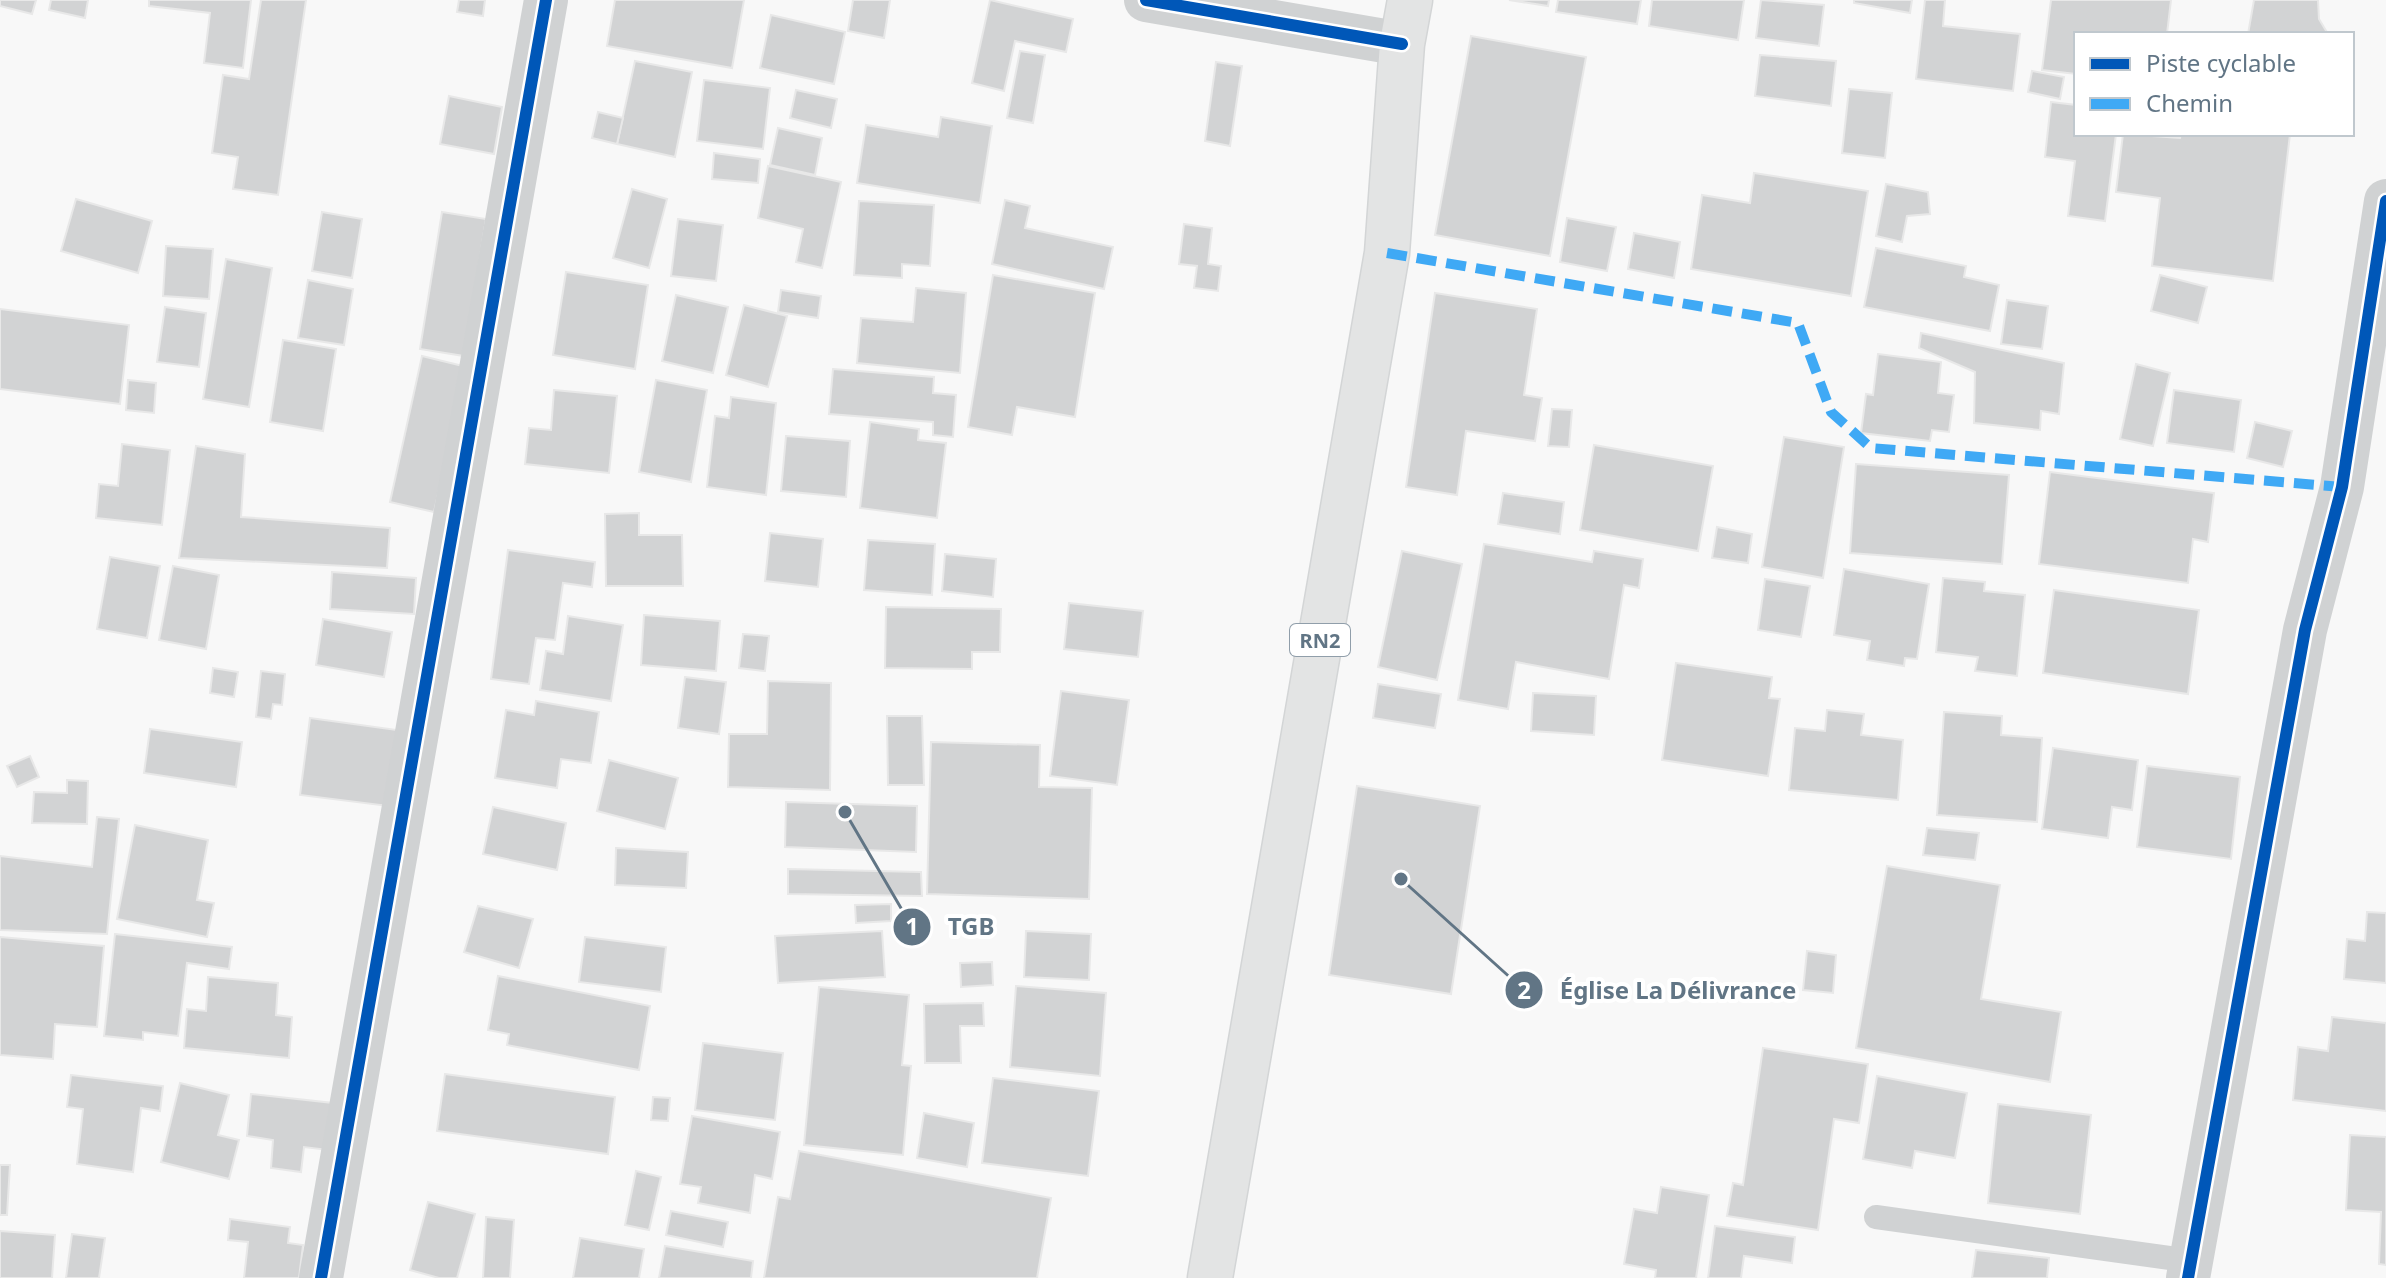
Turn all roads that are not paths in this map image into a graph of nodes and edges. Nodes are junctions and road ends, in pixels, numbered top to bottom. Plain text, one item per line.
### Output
1 (546, 0) edge
2 (1146, 0) edge
3 (1410, 0) edge
4 (1402, 44) junction
5 (2386, 201) edge
6 (1876, 1217) dead end
7 (2190, 1269) edge
8 (321, 1278) edge
9 (1210, 1278) edge

1 - 8 street
2 - 4 street
3 - 4 highway, RN2
4 - 9 highway, RN2
5 - 7 street
6 - 7 lane

